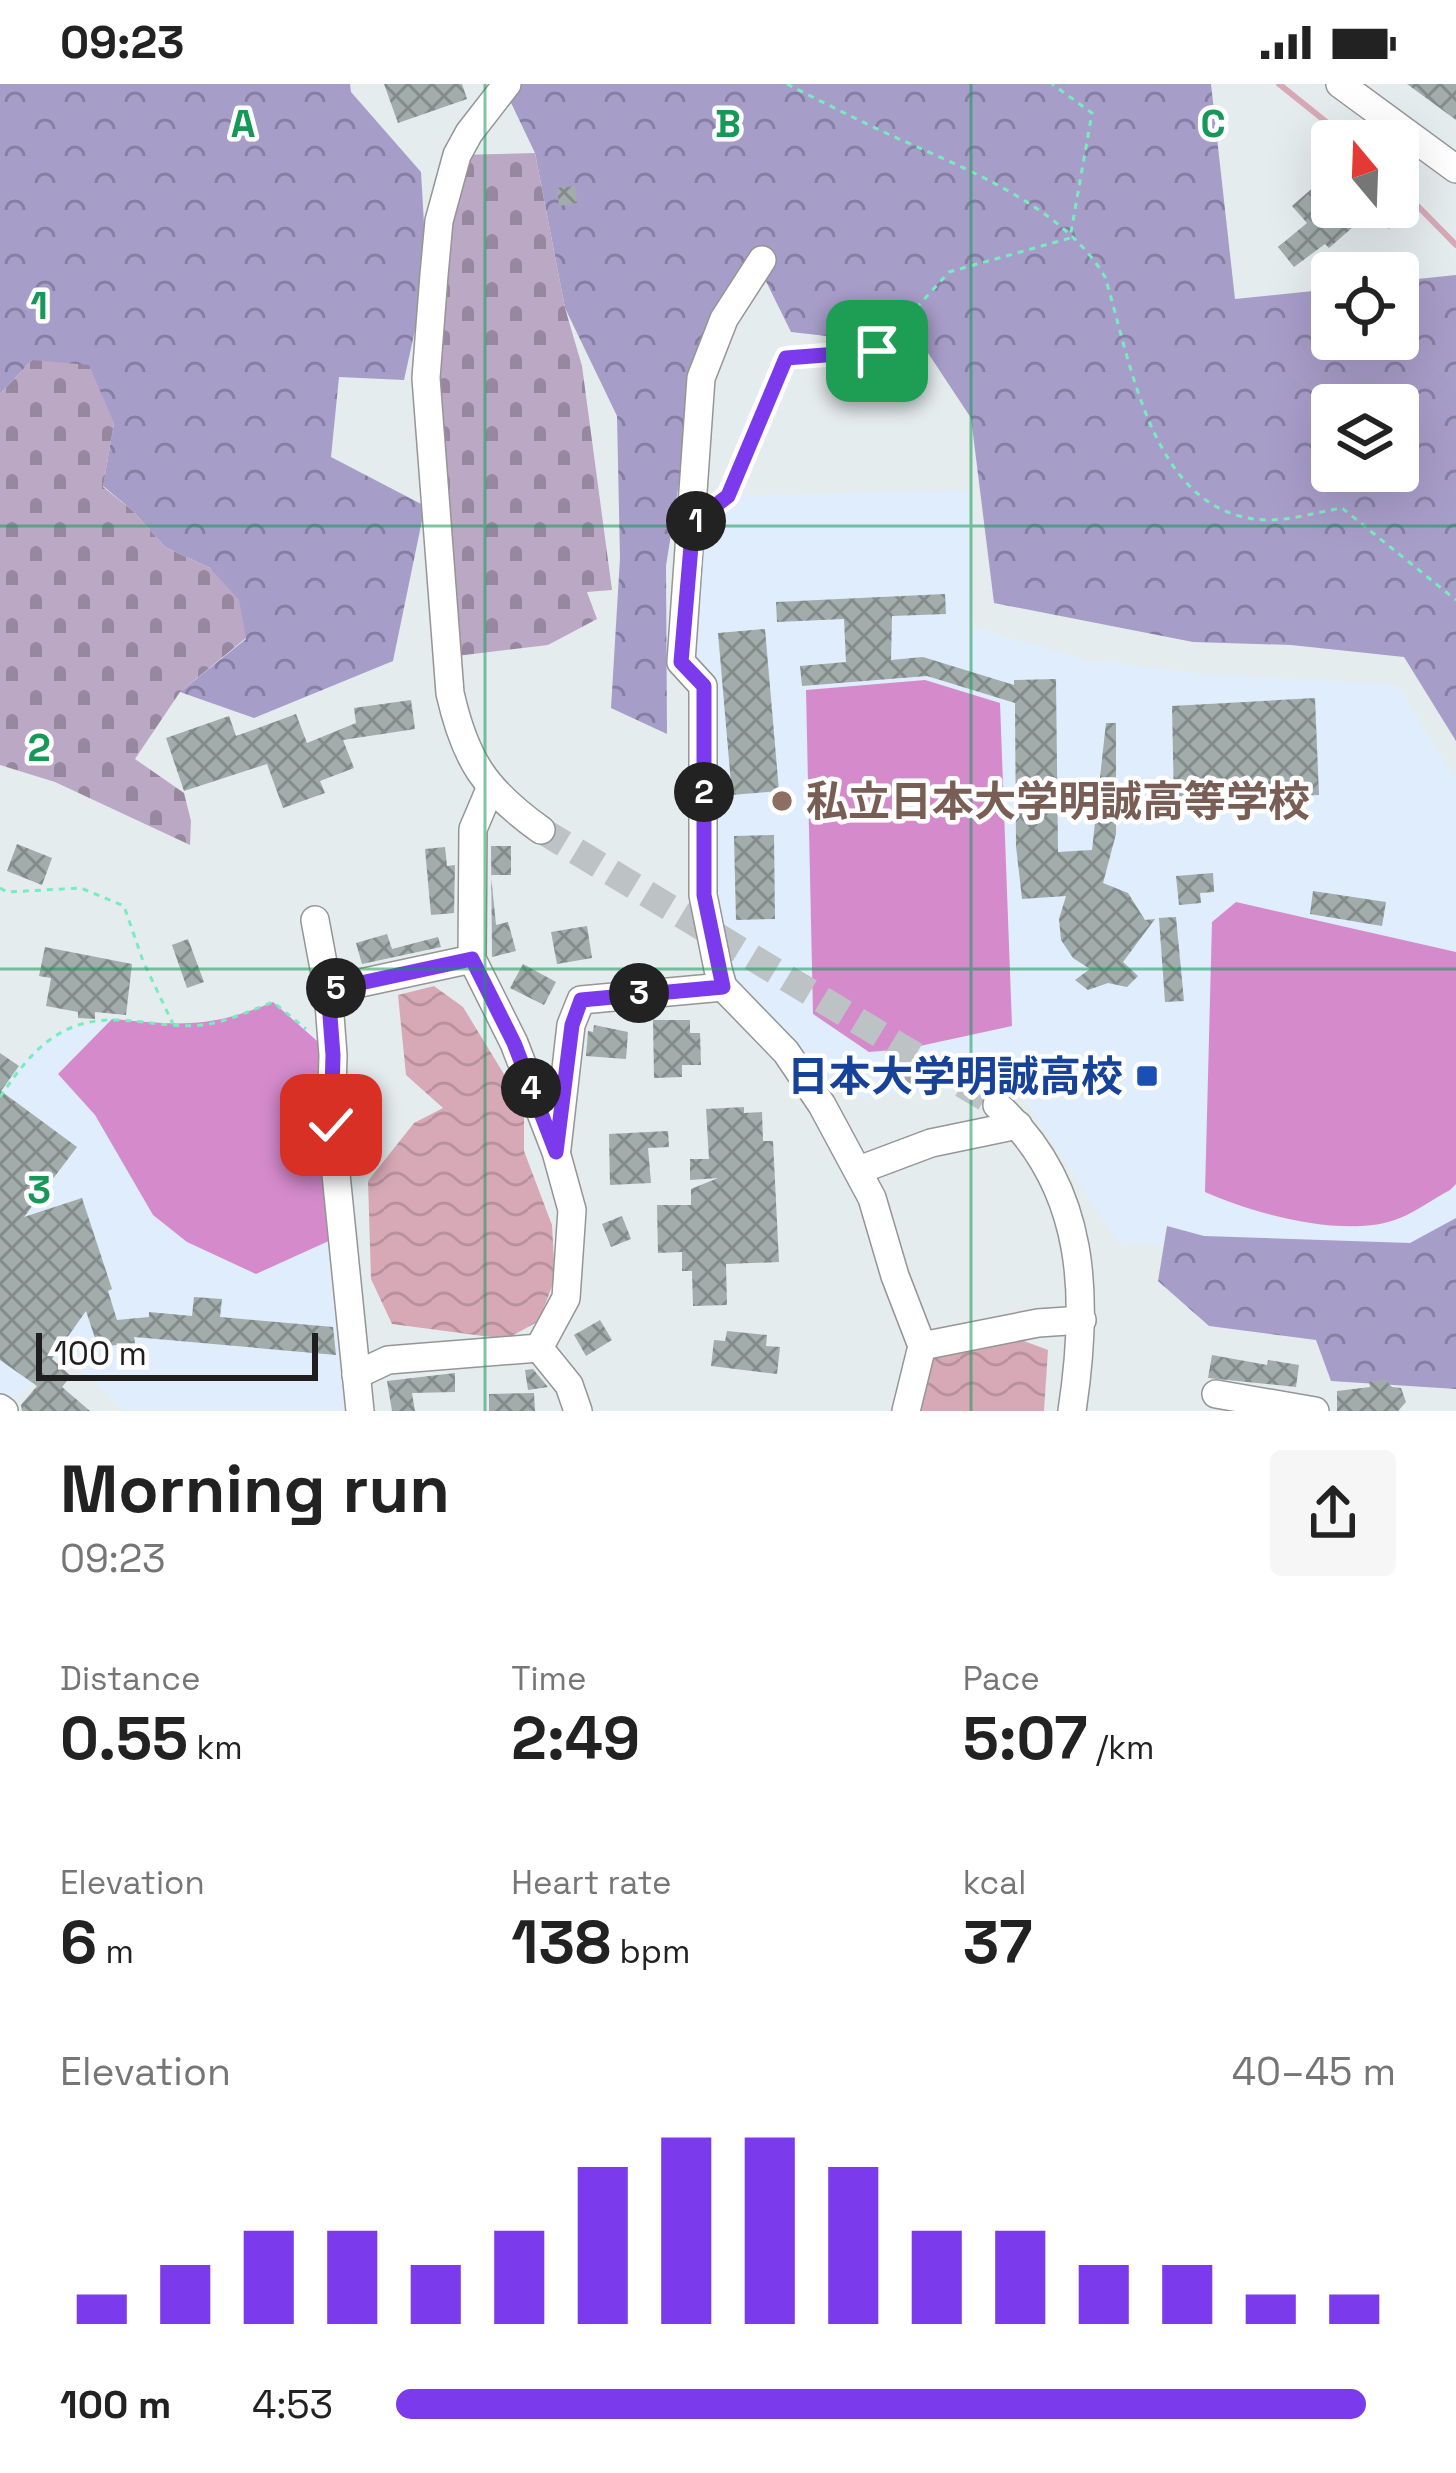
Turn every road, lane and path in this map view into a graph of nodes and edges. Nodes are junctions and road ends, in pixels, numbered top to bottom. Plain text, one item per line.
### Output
1 (507, 84) edge
2 (787, 84) edge
3 (1052, 84) edge
4 (1340, 84) edge
5 (1456, 169) edge
6 (1070, 238) junction
7 (762, 260) dead end
8 (693, 523) junction
9 (1456, 600) edge
10 (490, 789) junction
11 (541, 830) tunnel mouth
12 (0, 888) edge
13 (315, 920) dead end
14 (472, 959) junction
15 (723, 987) junction
16 (328, 990) junction
17 (174, 1024) junction
18 (333, 1050) junction
19 (0, 1097) edge
20 (997, 1105) tunnel mouth
21 (1018, 1125) junction
22 (556, 1152) junction
23 (859, 1170) junction
24 (1082, 1320) junction
25 (922, 1346) junction
26 (539, 1348) junction
27 (356, 1375) junction
28 (1216, 1394) dead end
29 (360, 1411) edge
30 (578, 1411) edge
31 (906, 1411) edge
32 (1072, 1411) edge
33 (1315, 1411) edge

1 - 10 street
2 - 6 path
3 - 6 path
4 - 5 street
6 - 8 path
6 - 9 path
7 - 8 street
8 - 15 street
10 - 11 street
10 - 14 street
12 - 17 path
13 - 16 street
14 - 16 street
14 - 22 street
15 - 22 street
15 - 23 street
16 - 18 street
17 - 18 path
17 - 19 path
18 - 27 street
20 - 21 street
21 - 23 street
21 - 24 street
22 - 26 street
23 - 25 street
24 - 25 street
24 - 32 street
25 - 31 street
26 - 27 street
26 - 30 street
27 - 29 street
28 - 33 street

